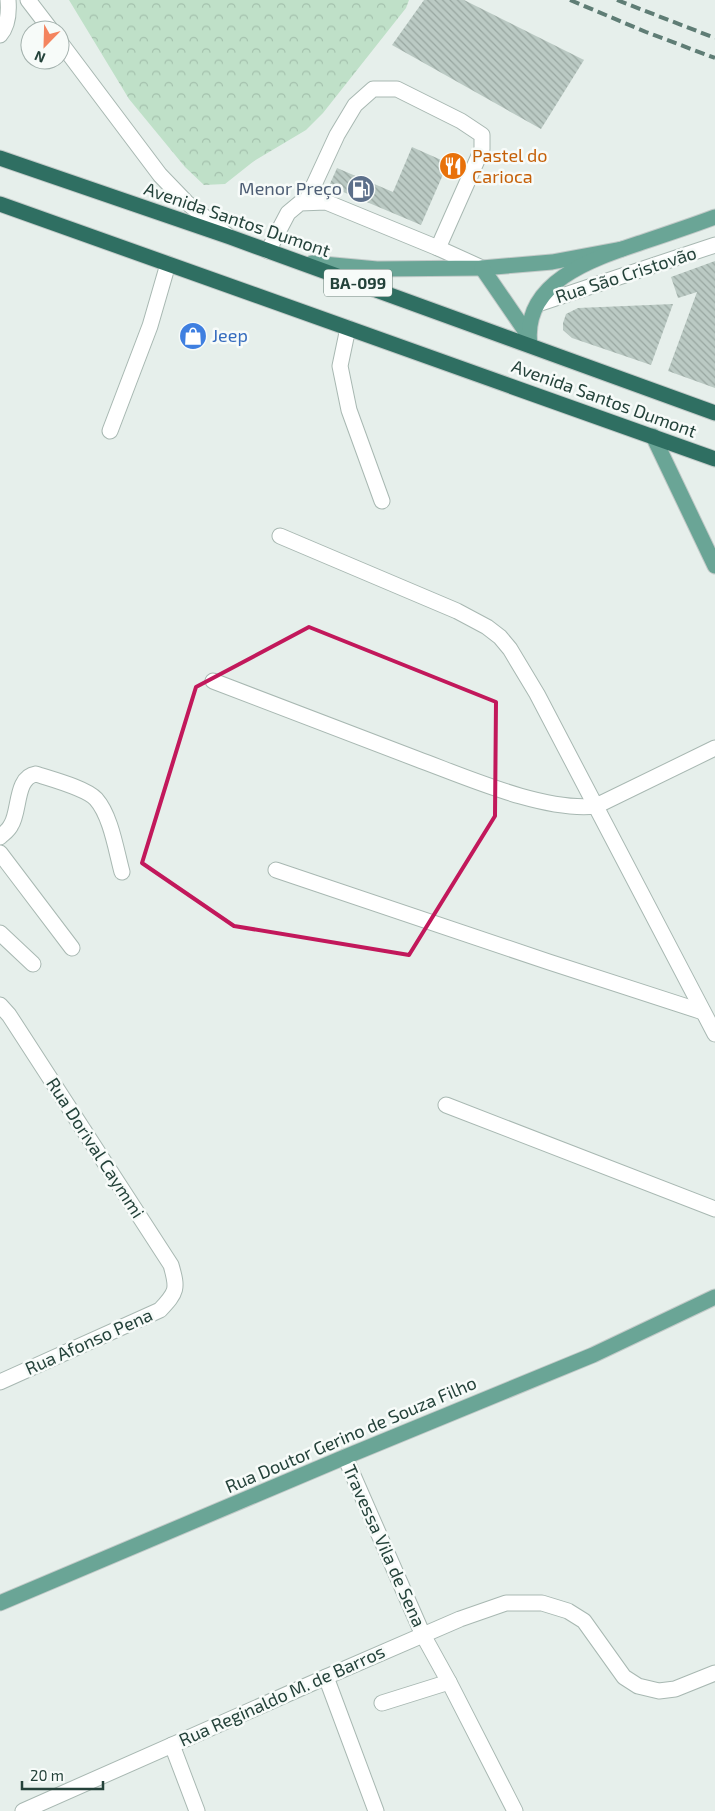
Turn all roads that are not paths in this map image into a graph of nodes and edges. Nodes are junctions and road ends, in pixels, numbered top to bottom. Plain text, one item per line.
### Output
1 (8, 0) edge
2 (28, 0) edge
3 (43, 20) edge
4 (0, 35) edge
5 (70, 55) edge
6 (0, 158) edge
7 (306, 202) junction
8 (0, 204) edge
9 (715, 217) edge
10 (230, 237) junction
11 (715, 245) edge
12 (438, 248) junction
13 (622, 249) junction
14 (268, 251) junction
15 (296, 261) junction
16 (168, 264) junction
17 (482, 268) junction
18 (538, 304) junction
19 (348, 328) junction
20 (529, 340) junction
21 (715, 412) edge
22 (110, 431) dead end
23 (653, 436) junction
24 (715, 459) edge
25 (382, 501) dead end
26 (280, 536) dead end
27 (715, 566) edge
28 (214, 681) dead end
29 (715, 748) edge
30 (596, 806) junction
31 (0, 837) edge
32 (0, 853) edge
33 (276, 870) dead end
34 (122, 872) dead end
35 (0, 933) edge
36 (72, 948) dead end
37 (33, 964) dead end
38 (703, 1012) junction
39 (3, 1013) edge
40 (715, 1034) edge
41 (446, 1104) dead end
42 (715, 1209) edge
43 (173, 1296) joint
44 (715, 1296) edge
45 (0, 1382) edge
46 (345, 1457) junction
47 (0, 1604) edge
48 (423, 1635) junction
49 (715, 1673) edge
50 (326, 1677) junction
51 (449, 1682) junction
52 (382, 1703) dead end
53 (172, 1745) junction
54 (23, 1811) edge
55 (196, 1811) edge
56 (376, 1811) edge
57 (515, 1811) edge

1 - 4 street
2 - 3 street
5 - 10 street
6 - 10 highway, Avenida Santos Dumont / BA-099
7 - 12 street
7 - 12 street
7 - 14 street
8 - 16 highway, Avenida Santos Dumont / BA-099
9 - 13 main road
10 - 14 highway, Avenida Santos Dumont / BA-099
11 - 18 street, Rua São Cristovão
12 - 17 street
13 - 17 main road
13 - 18 main road
14 - 15 highway, Avenida Santos Dumont / BA-099
15 - 17 main road
15 - 20 highway, Avenida Santos Dumont / BA-099
16 - 19 highway, Avenida Santos Dumont / BA-099
16 - 22 street
17 - 20 main road
18 - 20 main road
19 - 23 highway, Avenida Santos Dumont / BA-099
19 - 25 street
20 - 21 highway, Avenida Santos Dumont / BA-099
23 - 24 highway, Avenida Santos Dumont / BA-099
23 - 27 main road
26 - 30 street
28 - 30 street
29 - 30 street
30 - 38 street
31 - 34 street
32 - 36 street
33 - 38 street
35 - 37 street
38 - 40 street
39 - 43 street, Rua Dorival Caymmi
41 - 42 street
43 - 45 street, Rua Afonso Pena
44 - 46 main road, Rua Doutor Gerino de Souza Filho
46 - 47 main road, Rua Doutor Gerino de Souza Filho
46 - 48 street, Travessa Vila de Sena
48 - 49 street, Rua Reginaldo M. de Barros
48 - 50 street, Rua Reginaldo M. de Barros
48 - 51 street, Travessa Vila de Sena
50 - 53 street, Rua Reginaldo M. de Barros
50 - 56 street
51 - 52 street
51 - 57 street, Travessa Vila de Sena
53 - 54 street, Rua Reginaldo M. de Barros
53 - 55 street

